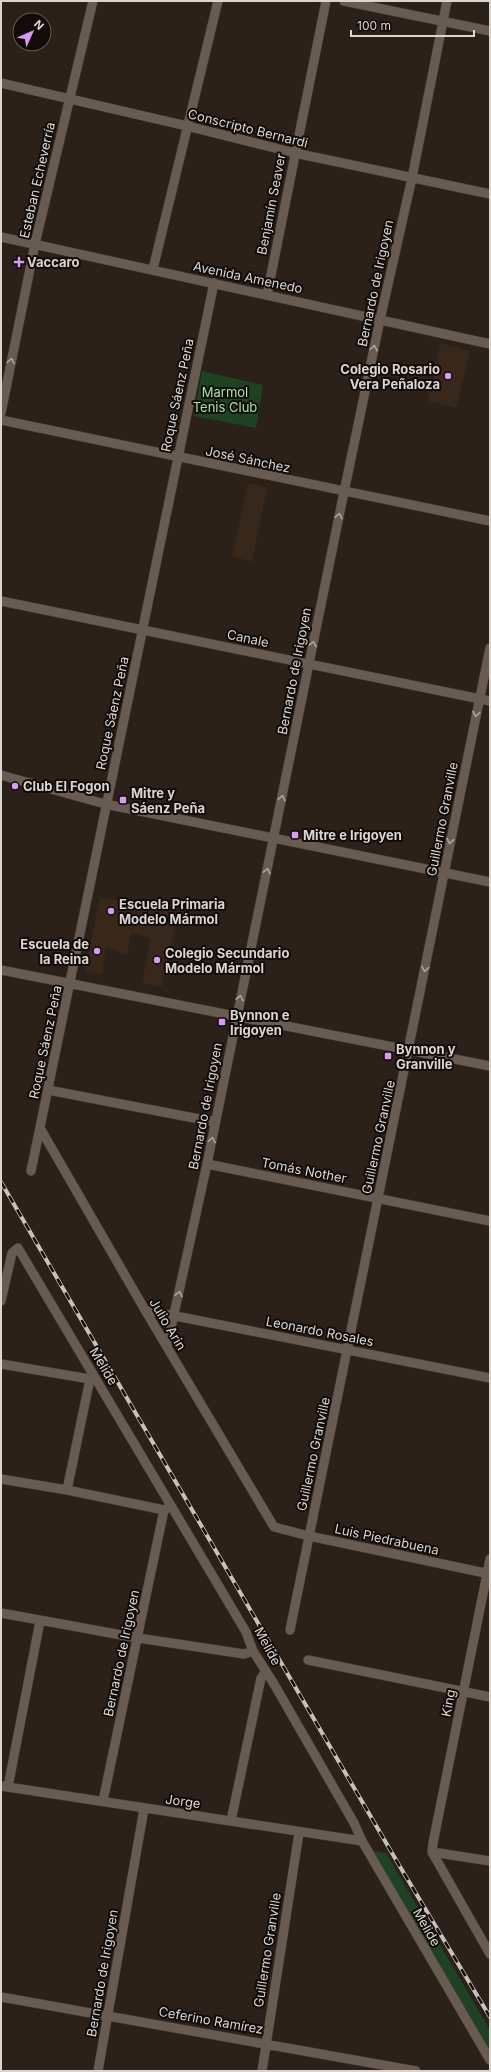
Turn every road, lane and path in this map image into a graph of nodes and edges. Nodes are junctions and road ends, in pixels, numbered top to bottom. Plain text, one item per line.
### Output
1 (93, 1) edge
2 (218, 1) edge
3 (326, 1) edge
4 (344, 1) edge
5 (447, 1) edge
6 (443, 22) junction
7 (490, 31) edge
8 (1, 83) edge
9 (70, 98) junction
10 (187, 126) junction
11 (295, 153) junction
12 (412, 178) junction
13 (490, 194) edge
14 (1, 237) edge
15 (35, 244) junction
16 (153, 269) junction
17 (214, 283) junction
18 (267, 295) junction
19 (380, 320) junction
20 (490, 344) edge
21 (1, 413) edge
22 (1, 420) edge
23 (177, 458) junction
24 (344, 492) junction
25 (490, 521) edge
26 (1, 601) edge
27 (144, 629) junction
28 (490, 648) edge
29 (309, 664) junction
30 (479, 699) junction
31 (490, 701) edge
32 (1, 774) edge
33 (105, 804) junction
34 (274, 837) junction
35 (444, 873) junction
36 (490, 882) edge
37 (1, 970) edge
38 (70, 984) junction
39 (236, 1017) junction
40 (409, 1050) junction
41 (490, 1066) edge
42 (48, 1090) junction
43 (215, 1122) junction
44 (40, 1128) junction
45 (207, 1164) junction
46 (31, 1171) dead end
47 (378, 1198) junction
48 (490, 1221) edge
49 (3, 1286) edge
50 (1, 1301) edge
51 (145, 1310) junction
52 (174, 1315) junction
53 (167, 1346) junction
54 (348, 1351) junction
55 (1, 1364) edge
56 (93, 1378) junction
57 (490, 1378) edge
58 (1, 1479) edge
59 (67, 1490) junction
60 (168, 1508) junction
61 (278, 1529) joint
62 (309, 1536) junction
63 (490, 1559) edge
64 (489, 1574) edge
65 (1, 1613) edge
66 (40, 1621) junction
67 (290, 1630) dead end
68 (138, 1638) junction
69 (253, 1651) junction
70 (308, 1660) dead end
71 (266, 1671) junction
72 (463, 1692) junction
73 (490, 1697) edge
74 (4, 1786) edge
75 (103, 1801) junction
76 (144, 1809) junction
77 (231, 1821) junction
78 (299, 1833) junction
79 (362, 1841) junction
80 (432, 1852) junction
81 (490, 1861) edge
82 (490, 1954) edge
83 (1, 1997) edge
84 (107, 2015) junction
85 (266, 2043) junction
86 (490, 2060) edge
87 (98, 2071) edge
88 (262, 2071) edge
89 (416, 2071) edge

1 - 9 street, Esteban Echeverría
2 - 10 street
3 - 11 street, Benjamín Seaver
4 - 6 street
5 - 6 street, Bernardo de Irigoyen
6 - 7 street
6 - 12 street, Bernardo de Irigoyen
8 - 9 street, Conscripto Bernardi
9 - 10 street, Conscripto Bernardi
9 - 15 street, Esteban Echeverría
10 - 11 street, Conscripto Bernardi
10 - 16 street
11 - 12 street, Conscripto Bernardi
11 - 18 street, Benjamín Seaver
12 - 13 street, Conscripto Bernardi
12 - 19 street, Bernardo de Irigoyen
14 - 15 street, Avenida Amenedo
15 - 16 street, Avenida Amenedo
21 -> 15 street, Esteban Echeverría
16 - 17 street, Avenida Amenedo
17 - 18 street, Avenida Amenedo
17 - 23 street, Roque Sáenz Peña
18 - 19 street, Avenida Amenedo
19 - 20 street, Avenida Amenedo
24 -> 19 street, Bernardo de Irigoyen
22 - 23 street, José Sánchez
23 - 24 street, José Sánchez
23 - 27 street, Roque Sáenz Peña
24 - 25 street, José Sánchez
29 -> 24 street, Bernardo de Irigoyen
26 - 27 street, Canale
27 - 29 street, Canale
27 - 33 street, Roque Sáenz Peña
28 - 30 street, Guillermo Granville
29 - 30 street, Canale
34 -> 29 street, Bernardo de Irigoyen
30 - 31 street, Canale
30 -> 35 street, Guillermo Granville
32 - 33 street
33 - 34 street
33 - 38 street, Roque Sáenz Peña
34 - 35 street
39 -> 34 street, Bernardo de Irigoyen
35 - 36 street
35 -> 40 street, Guillermo Granville
37 - 38 street
38 - 39 street
38 - 42 street, Roque Sáenz Peña
39 - 40 street
39 - 43 street, Bernardo de Irigoyen
40 - 41 street
40 - 47 street, Guillermo Granville
42 - 43 street
42 - 44 street, Roque Sáenz Peña
45 -> 43 street, Bernardo de Irigoyen
44 - 46 street, Roque Sáenz Peña
44 - 51 street, Julio Arin
45 - 47 street, Tomás Nother
52 -> 45 street, Bernardo de Irigoyen
47 - 48 street, Tomás Nother
47 - 54 street, Guillermo Granville
49 - 50 street
49 - 56 street, Melide
51 - 52 street, Leonardo Rosales
51 - 53 street, Julio Arin
52 - 53 street, Bernardo de Irigoyen
52 - 54 street, Leonardo Rosales
53 - 61 street, Julio Arin
54 - 57 street, Leonardo Rosales
54 - 62 street, Guillermo Granville
55 - 56 street
56 - 59 street
56 - 60 street, Melide
58 - 59 street
59 - 60 street
60 - 68 street, Bernardo de Irigoyen
60 - 69 street, Melide
61 - 62 street, Luis Piedrabuena
62 - 64 street, Luis Piedrabuena
62 - 67 street, Guillermo Granville
63 - 64 street, King
64 - 72 street, King
65 - 66 street
66 - 68 street
66 - 74 street
68 - 69 street
68 - 75 street, Bernardo de Irigoyen
69 - 71 street, Melide
70 - 72 street
71 - 77 street
71 - 79 street, Melide
72 - 73 street
72 - 80 street, King
74 - 75 street, Jorge
75 - 76 street, Jorge
76 - 77 street, Jorge
76 - 84 street, Bernardo de Irigoyen
77 - 78 street, Jorge
78 - 79 street, Jorge
78 - 85 street, Guillermo Granville
79 - 86 street, Melide
80 - 81 street
80 - 82 street
83 - 84 street, Ceferino Ramírez
84 - 85 street, Ceferino Ramírez
84 - 87 street, Bernardo de Irigoyen
85 - 88 street, Guillermo Granville
85 - 89 street, Ceferino Ramírez

